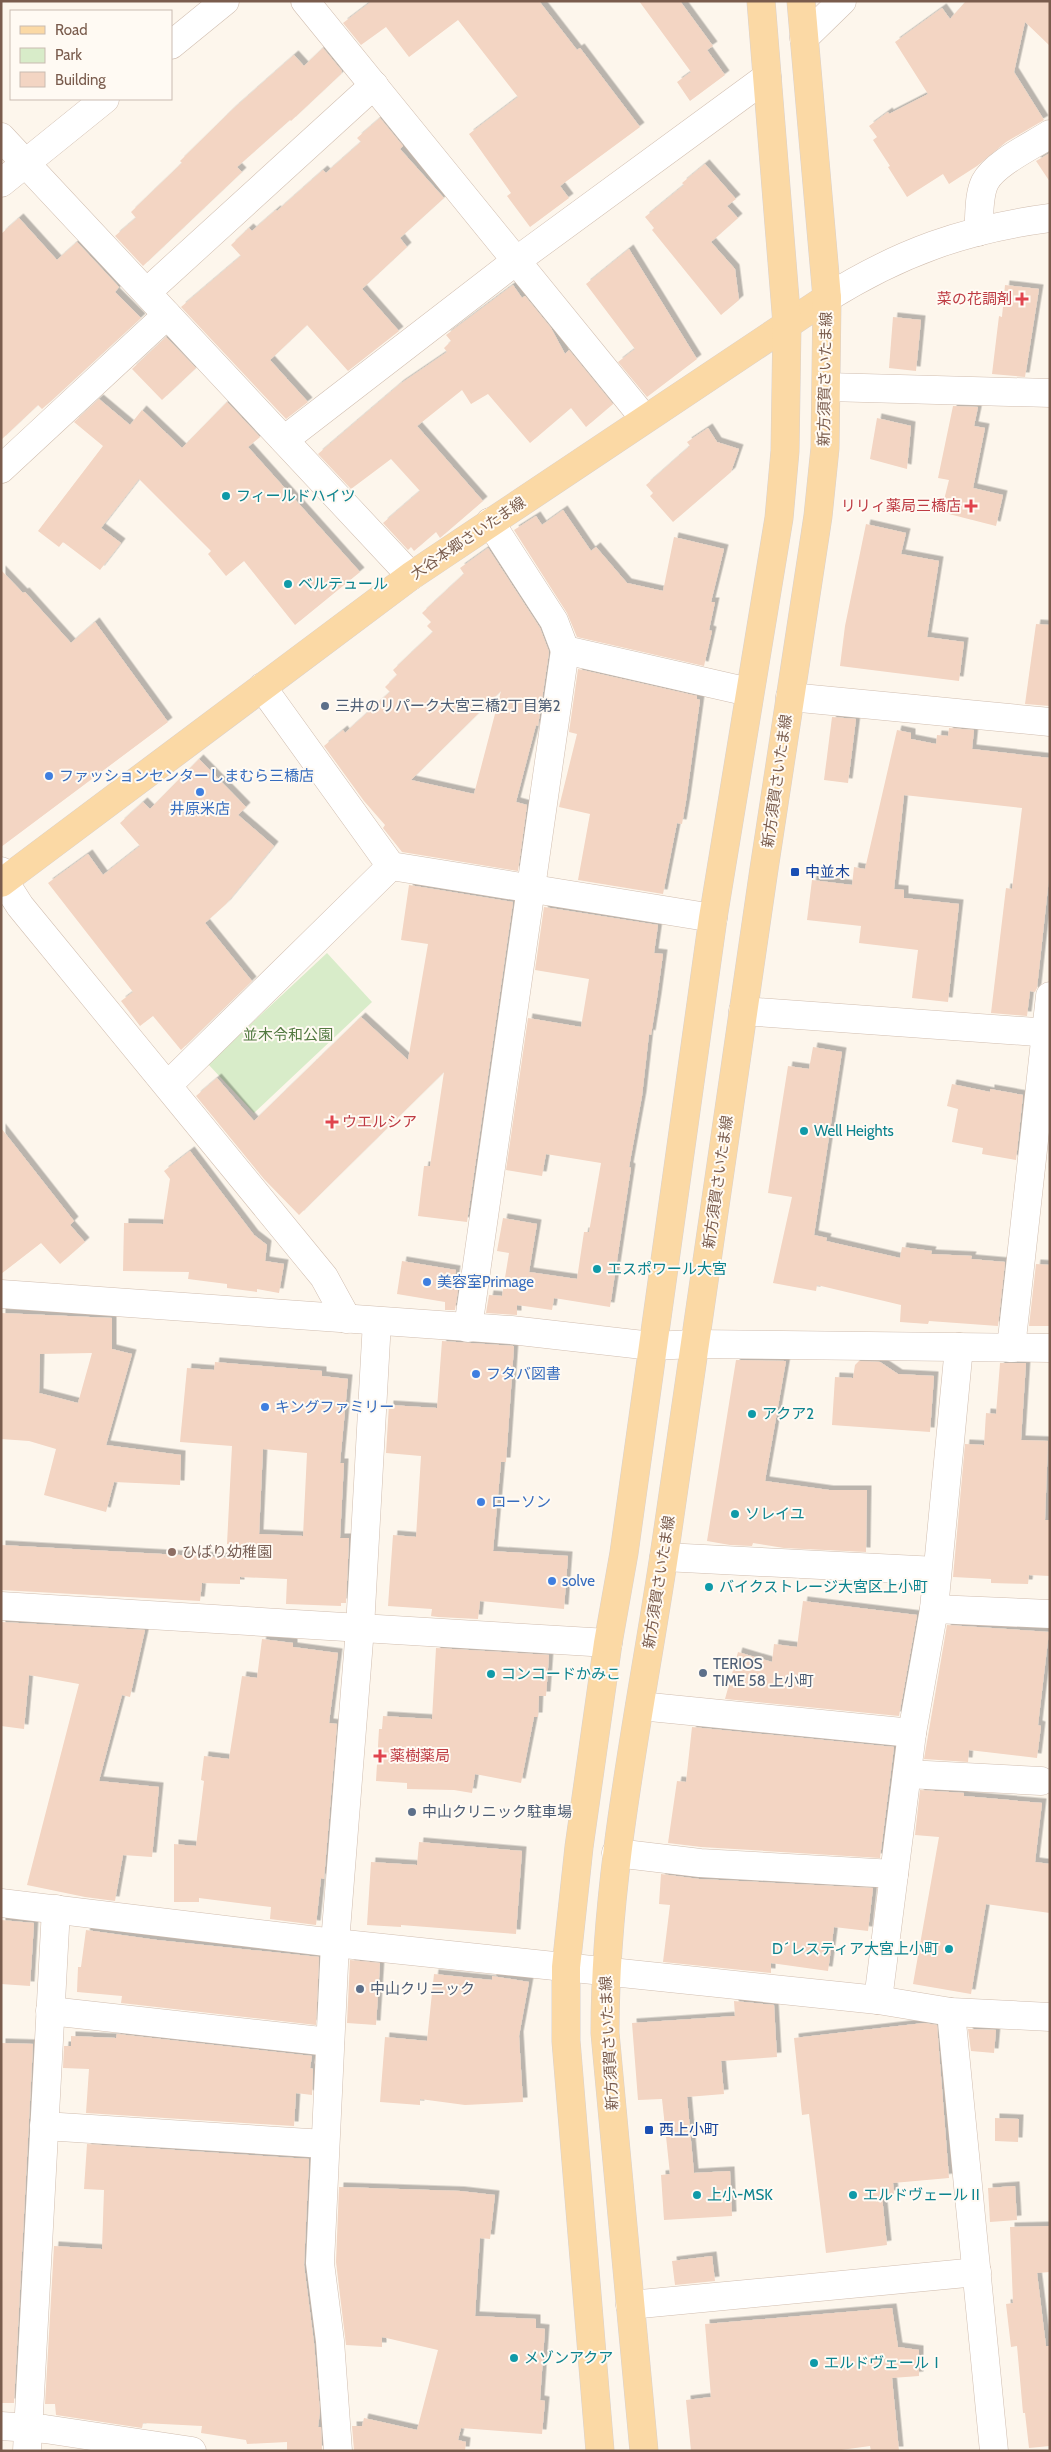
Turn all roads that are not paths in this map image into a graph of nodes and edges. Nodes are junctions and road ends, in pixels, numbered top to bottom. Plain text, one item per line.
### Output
1 (225, 1) edge
2 (306, 1) edge
3 (761, 1) edge
4 (801, 1) edge
5 (842, 1) edge
6 (804, 38) junction
7 (172, 44) edge
8 (767, 77) junction
9 (374, 85) junction
10 (104, 100) edge
11 (1050, 134) edge
12 (1, 137) edge
13 (26, 163) junction
14 (1, 183) edge
15 (1050, 218) edge
16 (978, 232) junction
17 (516, 261) junction
18 (147, 292) junction
19 (827, 298) junction
20 (167, 315) junction
21 (787, 324) junction
22 (827, 387) junction
23 (1050, 393) edge
24 (644, 418) junction
25 (284, 440) junction
26 (1, 469) edge
27 (490, 522) junction
28 (411, 576) junction
29 (564, 650) junction
30 (262, 688) junction
31 (749, 692) junction
32 (790, 697) junction
33 (1050, 722) edge
34 (391, 866) junction
35 (2, 879) edge
36 (530, 890) junction
37 (713, 918) junction
38 (1050, 996) edge
39 (743, 1011) junction
40 (1048, 1032) edge
41 (168, 1085) junction
42 (1, 1294) edge
43 (347, 1319) junction
44 (377, 1321) junction
45 (468, 1328) junction
46 (694, 1344) junction
47 (652, 1346) junction
48 (959, 1347) junction
49 (1011, 1348) junction
50 (1050, 1348) edge
51 (664, 1557) junction
52 (937, 1571) junction
53 (1, 1606) edge
54 (934, 1609) junction
55 (1050, 1614) edge
56 (360, 1628) junction
57 (608, 1643) junction
58 (640, 1706) junction
59 (912, 1733) junction
60 (907, 1774) junction
61 (1041, 1781) dead end
62 (616, 1853) junction
63 (894, 1874) junction
64 (1, 1903) edge
65 (56, 1909) junction
66 (335, 1943) junction
67 (566, 1967) junction
68 (605, 1971) junction
69 (878, 2000) junction
70 (50, 2011) junction
71 (951, 2012) junction
72 (1050, 2017) edge
73 (330, 2042) junction
74 (44, 2126) junction
75 (326, 2144) junction
76 (977, 2272) junction
77 (630, 2305) junction
78 (1, 2426) edge
79 (27, 2439) edge
80 (192, 2451) edge
81 (338, 2451) edge
82 (600, 2451) edge
83 (644, 2451) edge
84 (994, 2451) edge

1 - 7 street
2 - 9 street
3 - 8 main road
4 - 6 main road, 新方須賀さいたま線
5 - 6 street
6 - 19 main road, 新方須賀さいたま線
8 - 17 street
8 - 21 main road
9 - 17 street
9 - 18 street
10 - 13 street
11 - 16 street
12 - 13 street
13 - 14 street
13 - 18 street
15 - 16 street
16 - 19 street
17 - 24 street
17 - 25 street
18 - 20 street
19 - 21 main road, 大谷本郷さいたま線
19 - 22 main road, 新方須賀さいたま線
20 - 25 street
20 - 26 street
21 - 24 main road, 大谷本郷さいたま線
21 - 31 main road
22 - 23 street
22 - 32 main road, 新方須賀さいたま線
24 - 27 main road, 大谷本郷さいたま線
25 - 28 street
27 - 28 main road, 大谷本郷さいたま線
27 - 29 street
28 - 30 main road, 大谷本郷さいたま線
29 - 31 street
29 - 36 street
30 - 34 street
30 - 35 main road, 大谷本郷さいたま線
31 - 37 main road
32 - 33 street
32 - 39 main road, 新方須賀さいたま線
34 - 36 street
34 - 41 street
35 - 41 street
36 - 37 street
36 - 45 street
37 - 47 main road
38 - 40 street
39 - 40 street
39 - 46 main road, 新方須賀さいたま線
40 - 49 street
41 - 43 street
42 - 43 street
43 - 44 street
44 - 45 street
44 - 56 street
45 - 47 street
46 - 47 street
46 - 48 street
46 - 51 main road, 新方須賀さいたま線
47 - 57 main road
48 - 49 street
48 - 52 street
49 - 50 street
51 - 52 street
51 - 58 main road, 新方須賀さいたま線
52 - 54 street
53 - 56 street
54 - 55 street
54 - 59 street
56 - 57 street
56 - 66 street
57 - 67 main road
58 - 59 street
58 - 62 main road, 新方須賀さいたま線
59 - 60 street
60 - 61 street
60 - 63 street
62 - 63 street
62 - 68 main road, 新方須賀さいたま線
63 - 69 street
64 - 65 street
65 - 66 street
65 - 70 street
66 - 67 street
66 - 73 street
67 - 68 street
67 - 82 main road
68 - 69 street
68 - 77 main road, 新方須賀さいたま線
69 - 71 street
70 - 73 street
70 - 74 street
71 - 72 street
71 - 76 street
73 - 75 street
74 - 75 street
74 - 79 street
75 - 81 street
76 - 77 street
76 - 84 street
77 - 83 main road, 新方須賀さいたま線
78 - 79 street
79 - 80 street

